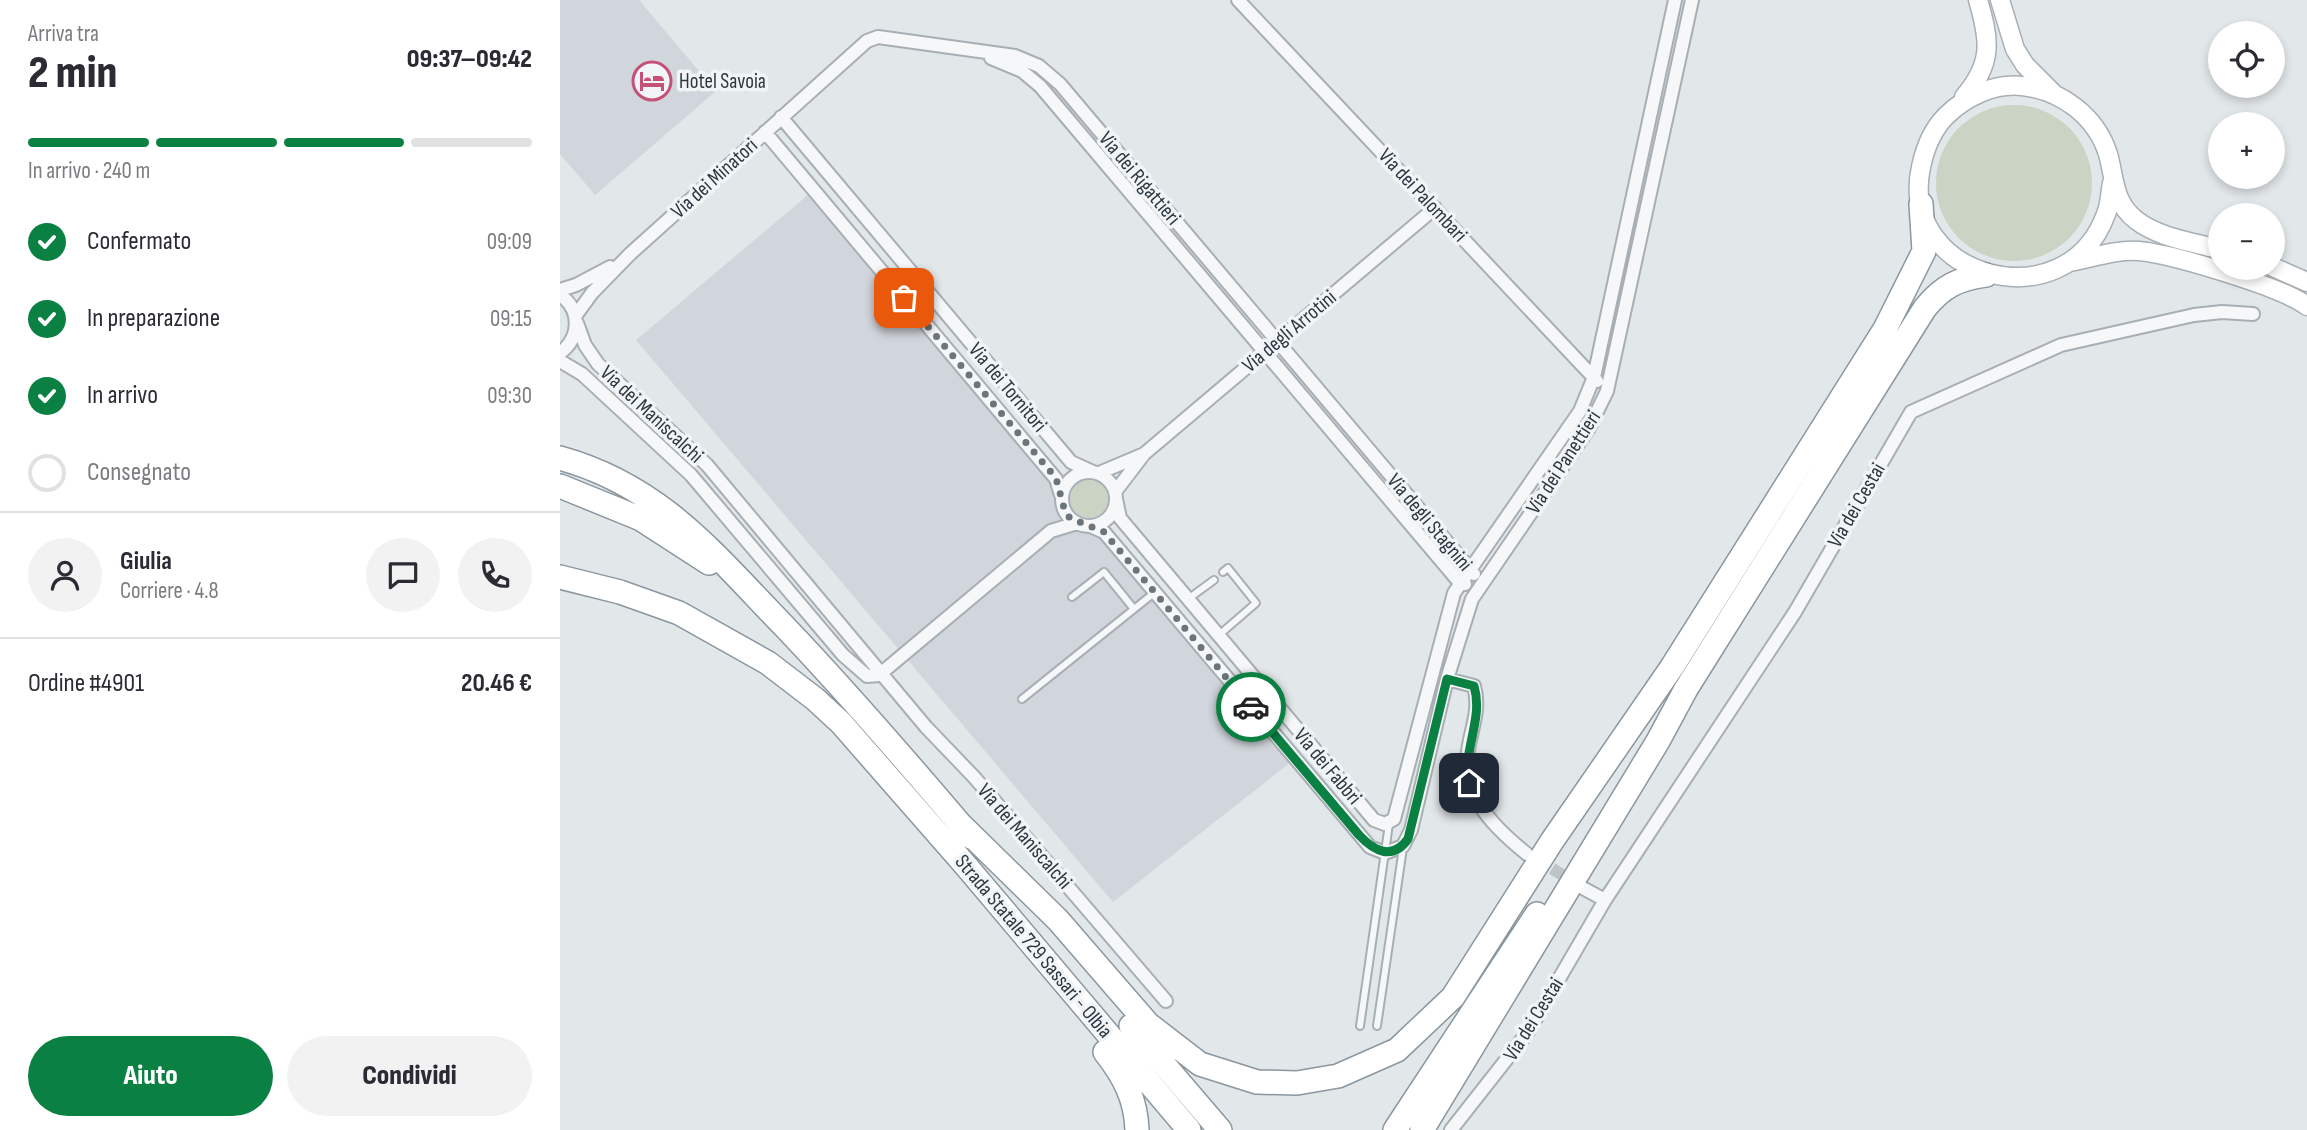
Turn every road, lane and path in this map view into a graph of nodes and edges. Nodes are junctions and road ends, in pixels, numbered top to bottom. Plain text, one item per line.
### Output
1 (1238, 0) edge
2 (1675, 0) edge
3 (1692, 0) edge
4 (1978, 0) edge
5 (2000, 0) edge
6 (860, 46) joint
7 (981, 54) junction
8 (2053, 93) junction
9 (1958, 104) junction
10 (781, 117) junction
11 (765, 132) junction
12 (2112, 183) junction
13 (1921, 204) junction
14 (1435, 208) junction
15 (2208, 246) edge
16 (630, 254) junction
17 (2070, 262) junction
18 (2285, 272) edge
19 (1986, 275) junction
20 (2307, 282) edge
21 (560, 290) edge
22 (929, 293) junction
23 (560, 295) edge
24 (2307, 306) edge
25 (912, 307) junction
26 (2253, 314) dead end
27 (576, 319) junction
28 (1277, 340) junction
29 (1265, 351) junction
30 (560, 353) edge
31 (560, 361) edge
32 (1594, 377) junction
33 (1607, 391) junction
34 (1144, 454) junction
35 (560, 456) edge
36 (1096, 472) junction
37 (560, 486) edge
38 (1116, 496) junction
39 (735, 499) junction
40 (1062, 500) junction
41 (723, 510) junction
42 (1076, 523) junction
43 (1090, 526) junction
44 (1051, 531) junction
45 (1473, 569) junction
46 (1223, 572) dead end
47 (560, 577) edge
48 (1214, 580) dead end
49 (1460, 583) junction
50 (560, 587) edge
51 (1479, 588) junction
52 (1154, 593) junction
53 (1072, 597) dead end
54 (1188, 599) junction
55 (1134, 609) junction
56 (780, 623) junction
57 (1218, 636) junction
58 (747, 651) junction
59 (1244, 667) junction
60 (1672, 667) junction
61 (881, 673) junction
62 (1447, 679) junction
63 (1228, 680) junction
64 (1686, 689) junction
65 (1022, 699) dead end
66 (1390, 822) junction
67 (962, 826) junction
68 (1403, 846) junction
69 (1385, 853) junction
70 (1527, 854) tunnel mouth
71 (1579, 886) tunnel mouth
72 (1605, 901) junction
73 (1005, 913) junction
74 (1166, 1002) dead end
75 (1360, 1026) dead end
76 (1377, 1026) dead end
77 (1423, 1085) junction
78 (1137, 1130) edge
79 (1189, 1130) edge
80 (1220, 1130) edge
81 (1395, 1130) edge
82 (1422, 1130) edge
83 (1451, 1130) edge

1 - 14 street, Via dei Palombari
2 - 32 street, Via dei Panettieri
3 - 33 street, Via dei Panettieri
4 - 9 main road
5 - 8 main road
6 - 7 street, Via dei Rigattieri
6 - 10 street, Via dei Minatori
7 - 28 street, Via dei Rigattieri
7 - 29 street, Via dei Rigattieri
8 - 9 main road
8 - 12 main road
9 - 13 main road
10 - 11 street, Via dei Minatori
10 - 22 street, Via dei Tornitori
11 - 16 street, Via dei Minatori
11 - 25 street, Via dei Tornitori
12 - 15 main road
12 - 17 main road
13 - 19 main road
13 - 60 highway
14 - 28 street, Via degli Arrotini
14 - 32 street, Via dei Palombari
16 - 21 street
16 - 27 street, Via dei Minatori
17 - 19 main road
17 - 24 main road
18 - 20 main road
19 - 64 highway
22 - 25 street
22 - 36 street, Via dei Tornitori
23 - 27 street, Via dei Maniscalchi
25 - 40 street, Via dei Tornitori
26 - 72 street, Via dei Cestai
27 - 30 street, Via dei Minatori
27 - 39 street, Via dei Maniscalchi
28 - 29 street, Via degli Arrotini
28 - 45 street, Via degli Stagnini
29 - 34 street, Via degli Arrotini
29 - 49 street, Via degli Stagnini
31 - 41 street, Via dei Maniscalchi
32 - 33 street, Via dei Palombari
32 - 45 street, Via dei Panettieri
33 - 51 street, Via dei Panettieri
34 - 36 street
34 - 38 street
35 - 56 highway
36 - 38 street
36 - 40 street
37 - 56 highway
38 - 43 street
38 - 54 street, Via dei Fabbri
39 - 41 street
39 - 61 street, Via dei Maniscalchi
40 - 42 street
40 - 44 street
41 - 61 street, Via dei Maniscalchi
42 - 43 street
42 - 44 street
43 - 52 street, Via dei Fabbri
44 - 61 street
45 - 49 street, Via dei Panettieri
45 - 51 street, Via degli Stagnini
46 - 57 lane
47 - 58 highway
48 - 54 lane
49 - 51 street, Via degli Stagnini
49 - 66 street, Via dei Panettieri
50 - 58 highway
51 - 62 street, Via dei Panettieri
52 - 55 lane
52 - 63 street, Via dei Fabbri
53 - 55 lane
54 - 57 street, Via dei Fabbri
55 - 65 lane
56 - 67 highway, Strada Statale 729 Sassari - Olbia
57 - 59 street, Via dei Fabbri
58 - 73 highway, Strada Statale 729 Sassari - Olbia
59 - 63 street
59 - 66 street, Via dei Fabbri
60 - 67 highway
60 - 77 highway
61 - 74 street, Via dei Maniscalchi
62 - 68 street, Via dei Panettieri
62 - 70 street
63 - 69 street, Via dei Fabbri
64 - 77 highway
64 - 82 highway
66 - 69 lane
67 - 80 highway, Strada Statale 729 Sassari - Olbia
68 - 69 street
68 - 76 lane
69 - 75 lane
71 - 72 street
72 - 83 street, Via dei Cestai
73 - 78 highway
73 - 79 highway, Strada Statale 729 Sassari - Olbia
77 - 81 highway

